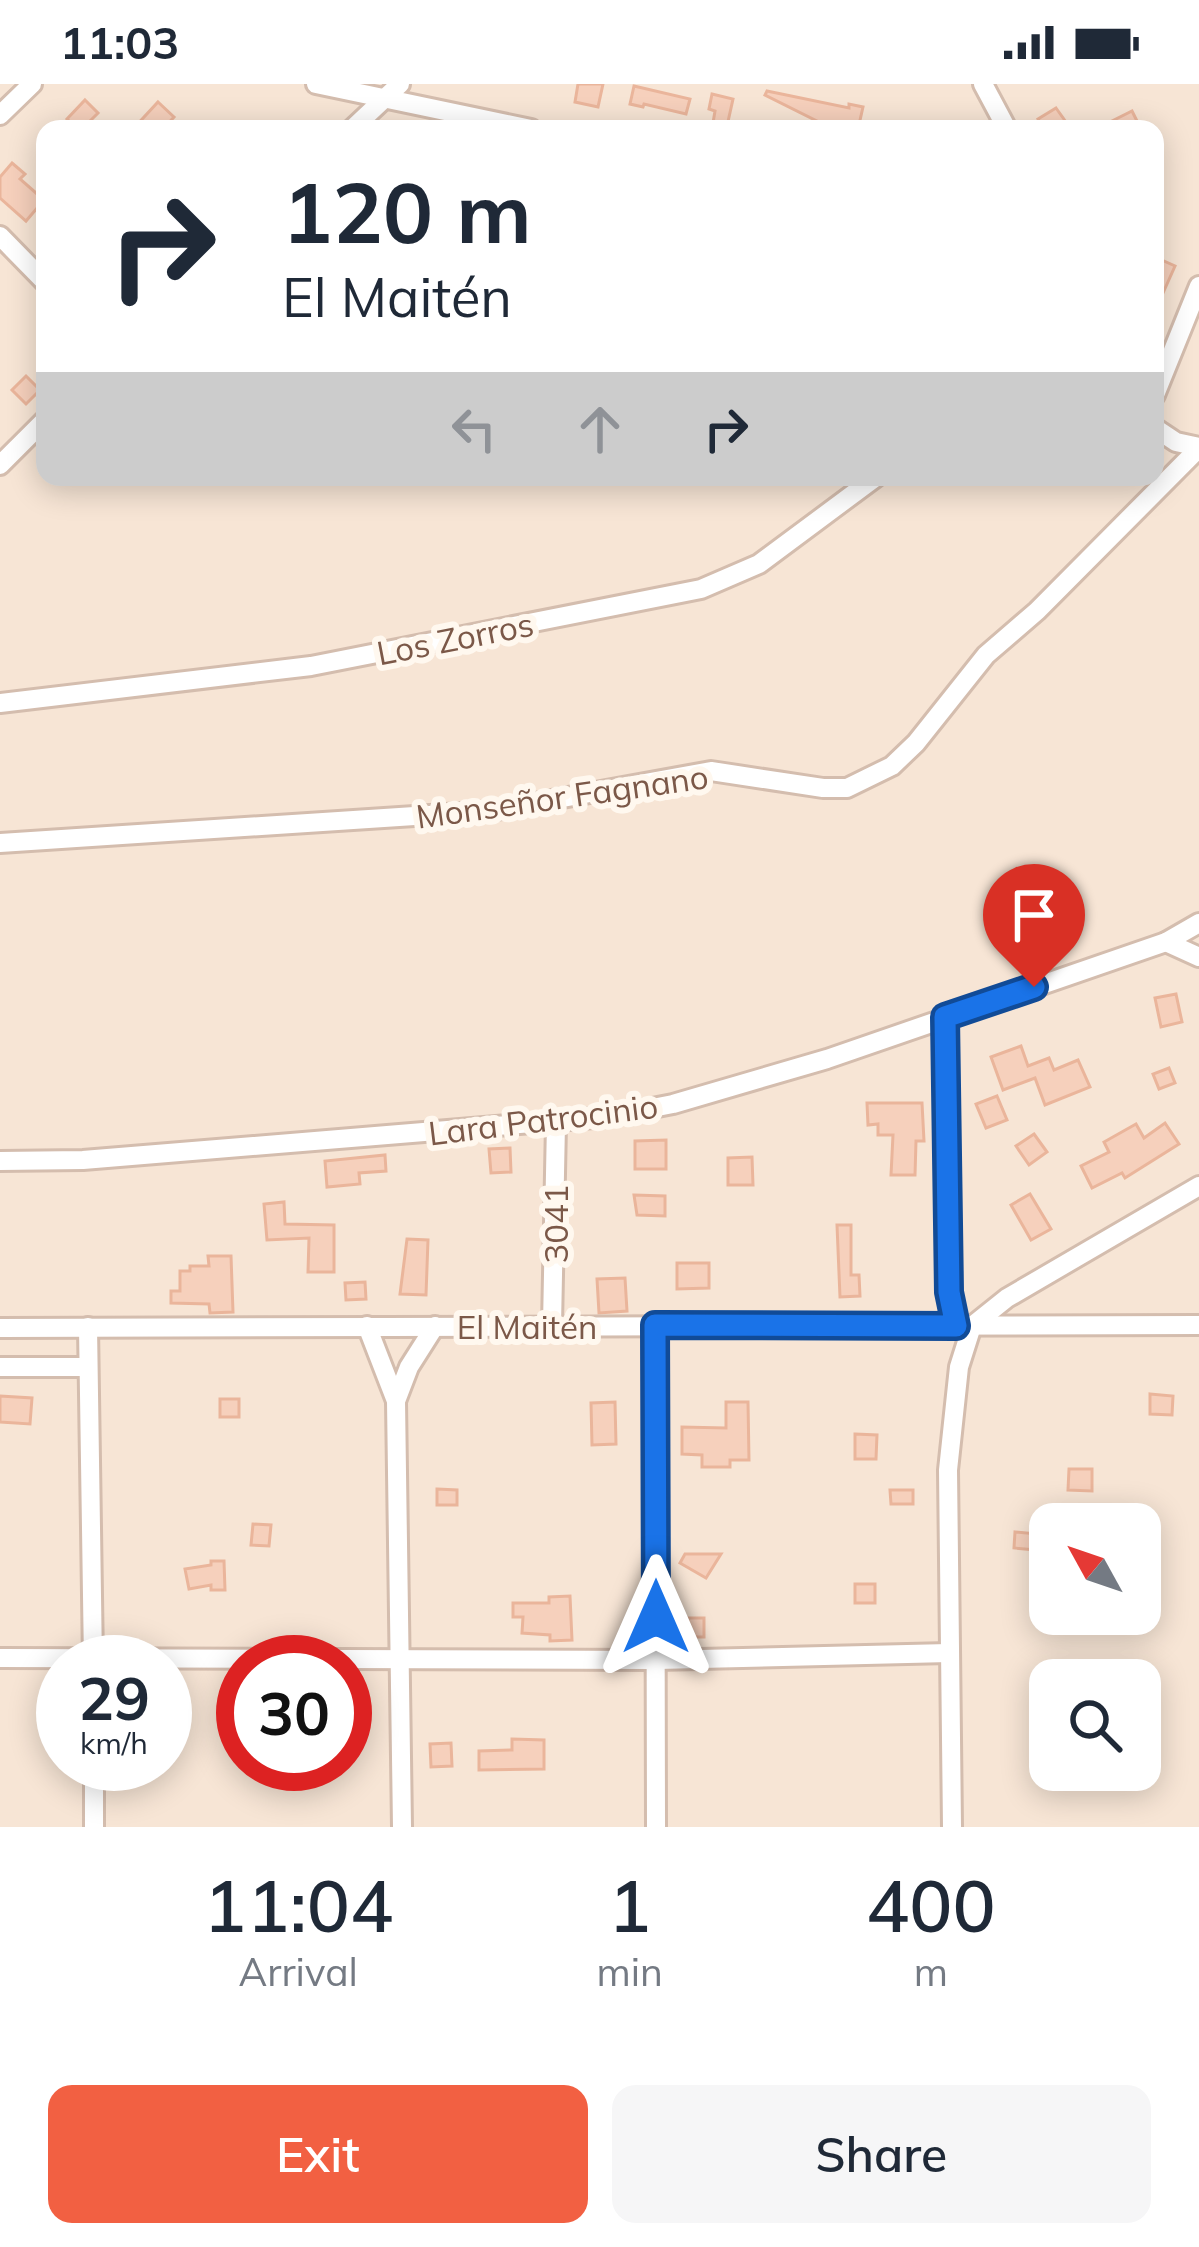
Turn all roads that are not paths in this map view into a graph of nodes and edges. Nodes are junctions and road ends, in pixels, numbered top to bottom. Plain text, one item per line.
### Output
1 (32, 84) edge
2 (316, 84) edge
3 (982, 84) edge
4 (394, 90) edge
5 (0, 116) edge
6 (362, 120) edge
7 (483, 120) edge
8 (1002, 120) edge
9 (0, 236) edge
10 (36, 273) edge
11 (1199, 286) edge
12 (1164, 372) edge
13 (36, 429) edge
14 (1164, 434) edge
15 (1199, 447) edge
16 (0, 465) edge
17 (1164, 482) edge
18 (864, 486) edge
19 (1160, 486) edge
20 (0, 703) edge
21 (0, 843) edge
22 (1199, 923) edge
23 (1166, 942) junction
24 (1199, 957) edge
25 (945, 1017) junction
26 (556, 1123) junction
27 (0, 1162) edge
28 (1199, 1186) edge
29 (552, 1325) junction
30 (655, 1325) junction
31 (1199, 1325) edge
32 (367, 1326) junction
33 (435, 1326) junction
34 (964, 1326) junction
35 (88, 1327) junction
36 (0, 1328) edge
37 (0, 1367) edge
38 (88, 1367) junction
39 (396, 1401) junction
40 (92, 1635) edge
41 (949, 1653) junction
42 (0, 1658) edge
43 (36, 1659) edge
44 (192, 1660) edge
45 (398, 1660) junction
46 (657, 1660) junction
47 (94, 1791) edge
48 (94, 1827) edge
49 (402, 1827) edge
50 (656, 1827) edge
51 (952, 1827) edge

1 - 5 street
2 - 4 street
3 - 8 street
4 - 6 street
4 - 7 street
9 - 10 street
11 - 12 street
13 - 16 street
14 - 15 street
15 - 17 street, Monseñor Fagnano
18 - 20 street, Los Zorros
19 - 21 street, Monseñor Fagnano
22 - 23 street, Lara Patrocinio
23 - 24 street
23 - 25 street, Lara Patrocinio
25 - 26 street, Lara Patrocinio
25 - 34 street
26 - 27 street, Lara Patrocinio
26 - 29 street, 3041
28 - 34 street
29 - 30 street, El Maitén
29 - 33 street, El Maitén
30 - 34 street, El Maitén
30 - 46 street
31 - 34 street, El Maitén
32 - 33 street, El Maitén
32 - 35 street, El Maitén
32 - 39 street
33 - 39 street
34 - 41 street
35 - 36 street, El Maitén
35 - 38 street
37 - 38 street
38 - 40 street
39 - 45 street
41 - 46 street
41 - 51 street
42 - 43 street
44 - 45 street
45 - 46 street
45 - 49 street
46 - 50 street
47 - 48 street

